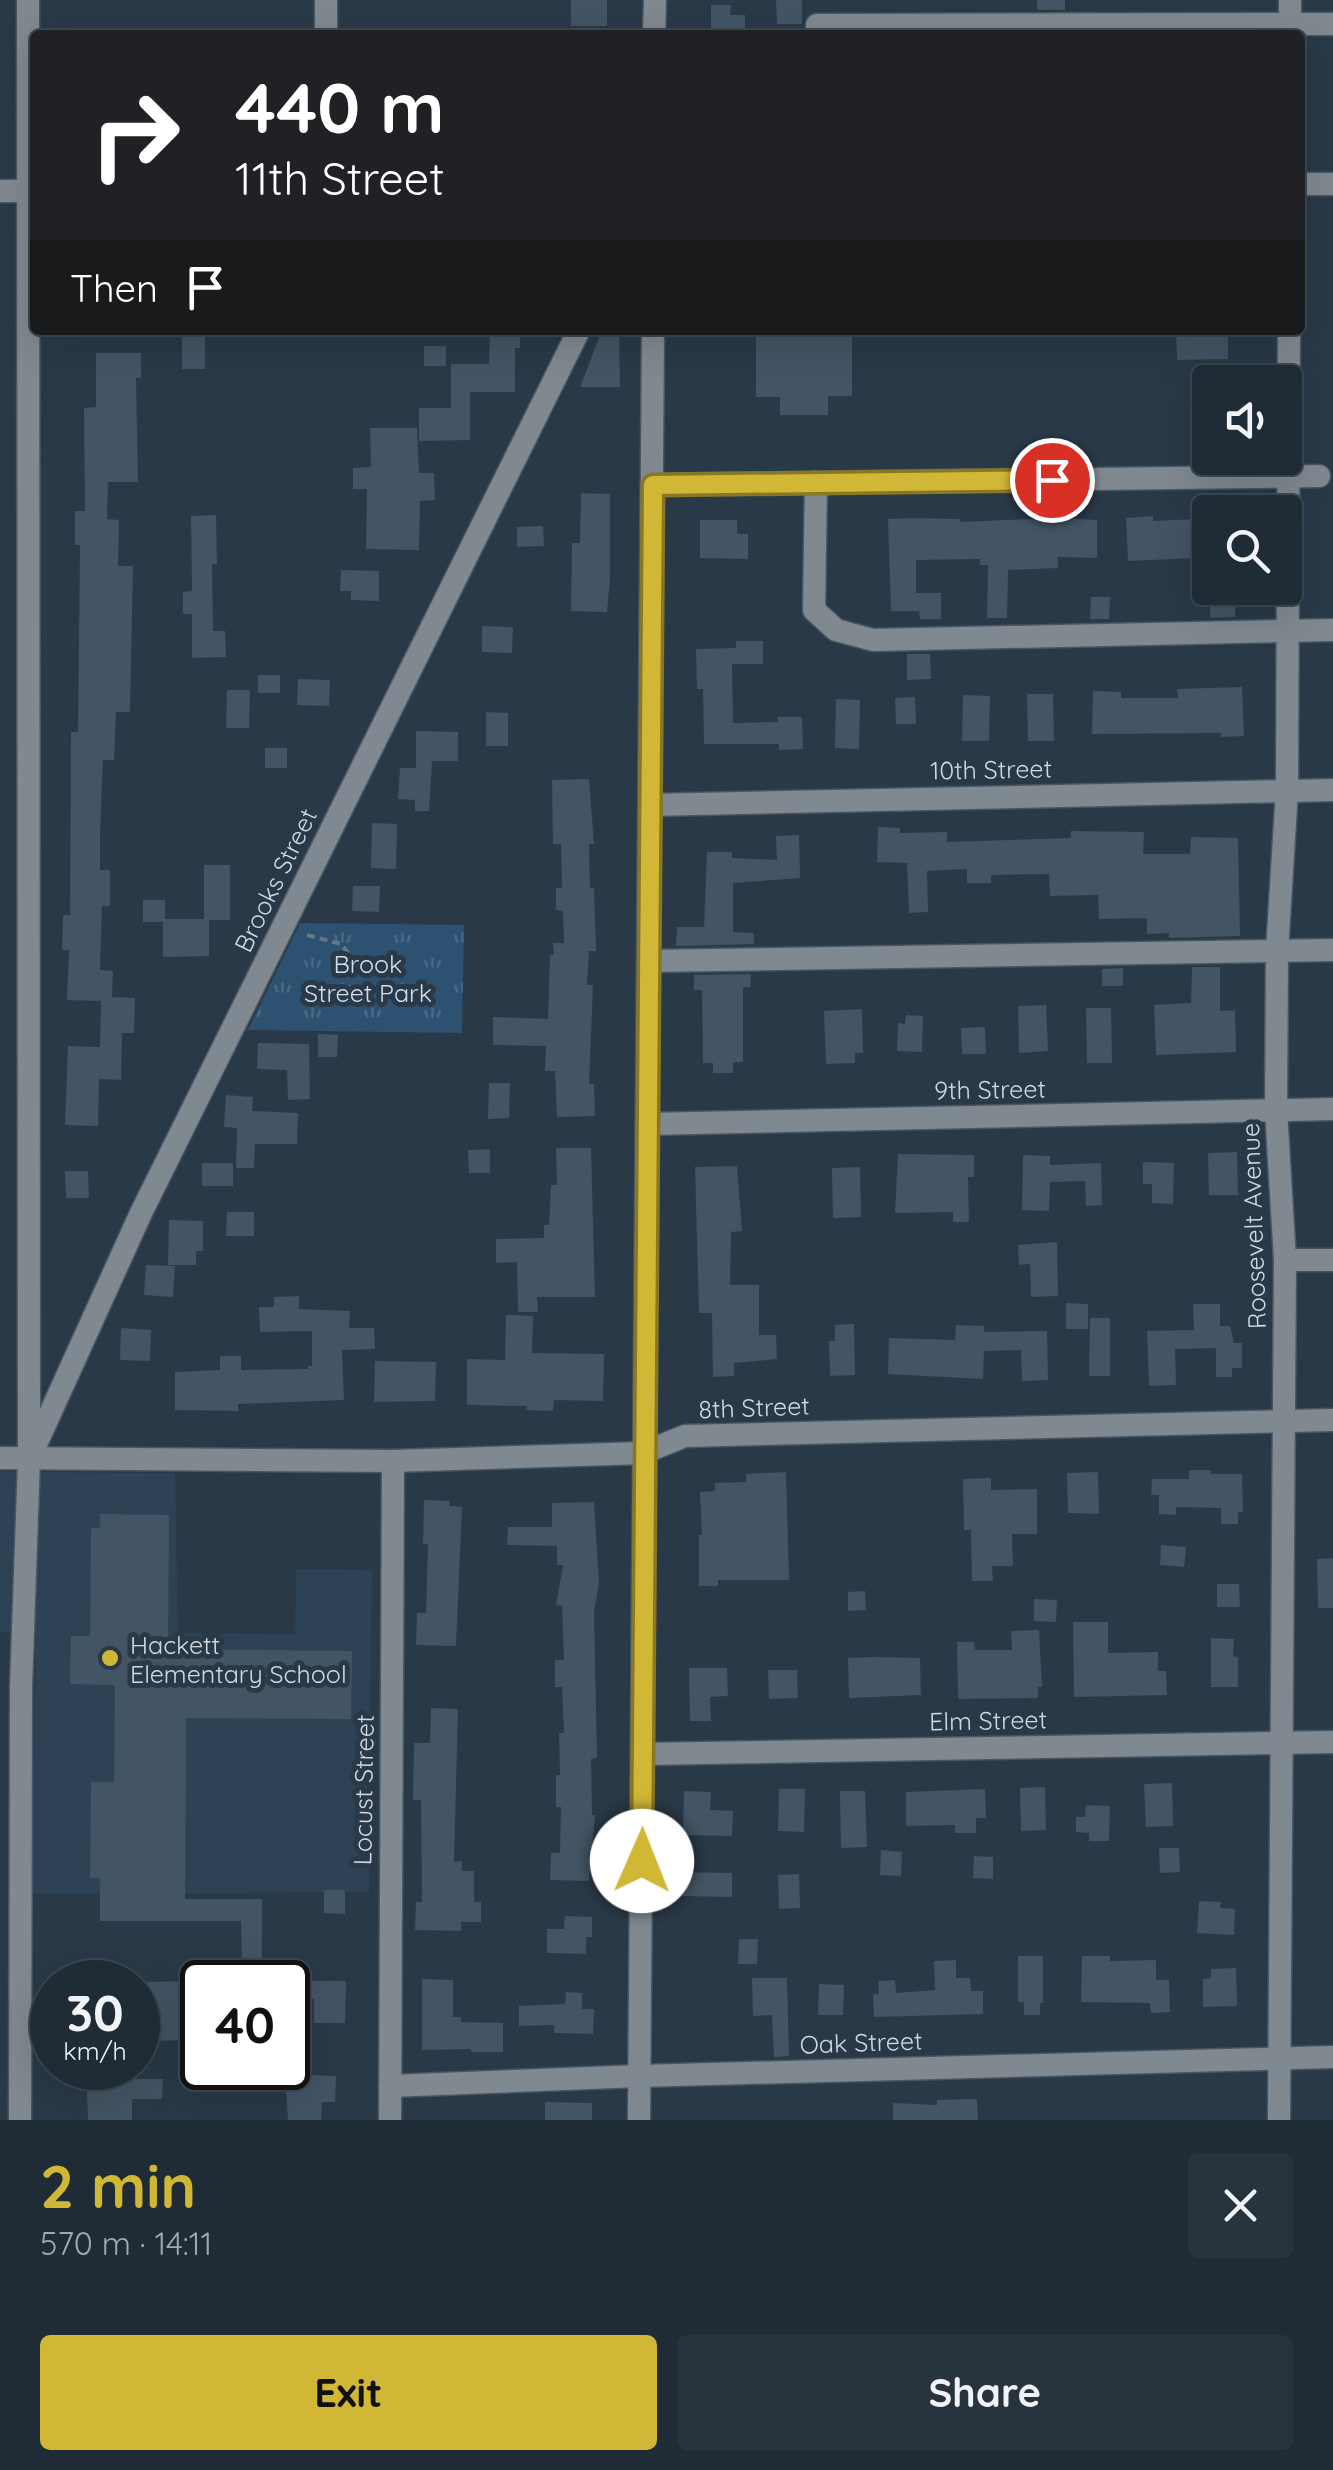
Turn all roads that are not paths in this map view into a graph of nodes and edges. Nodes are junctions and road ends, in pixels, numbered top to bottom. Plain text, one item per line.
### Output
1 (28, 0) edge
2 (326, 0) edge
3 (655, 0) edge
4 (816, 0) edge
5 (1290, 0) edge
6 (1333, 24) edge
7 (326, 30) edge
8 (654, 30) edge
9 (816, 30) edge
10 (1290, 30) edge
11 (30, 76) edge
12 (1305, 184) edge
13 (1333, 184) edge
14 (0, 191) edge
15 (30, 191) edge
16 (33, 335) edge
17 (577, 335) edge
18 (652, 335) edge
19 (1290, 335) edge
20 (1319, 476) dead end
21 (1288, 477) junction
22 (816, 482) junction
23 (653, 485) junction
24 (1286, 630) junction
25 (1333, 630) edge
26 (1287, 790) junction
27 (1333, 790) edge
28 (650, 804) junction
29 (1333, 950) edge
30 (1277, 951) junction
31 (650, 961) junction
32 (1333, 1109) edge
33 (1276, 1110) junction
34 (648, 1124) junction
35 (1285, 1260) junction
36 (1333, 1260) edge
37 (1285, 1420) junction
38 (1333, 1420) edge
39 (643, 1453) junction
40 (0, 1458) edge
41 (29, 1459) junction
42 (393, 1461) junction
43 (1333, 1742) edge
44 (1282, 1743) junction
45 (643, 1754) junction
46 (10, 2012) edge
47 (1280, 2058) junction
48 (1333, 2058) edge
49 (639, 2076) junction
50 (390, 2086) junction
51 (20, 2120) edge
52 (390, 2120) edge
53 (639, 2120) edge
54 (1279, 2120) edge

1 - 11 street
2 - 7 street
3 - 8 street
4 - 9 street
5 - 10 street
6 - 10 street
9 - 10 street
12 - 13 street
14 - 15 street
16 - 41 street
17 - 41 street, Brooks Street
18 - 23 street
19 - 21 street, Roosevelt Avenue
20 - 21 street
21 - 22 street
21 - 24 street, Roosevelt Avenue
22 - 23 street
22 - 24 street
23 - 28 street
24 - 25 street
24 - 26 street, Roosevelt Avenue
26 - 27 street, 10th Street
26 - 28 street, 10th Street
26 - 30 street, Roosevelt Avenue
28 - 31 street
29 - 30 street
30 - 31 street
30 - 33 street, Roosevelt Avenue
31 - 34 street
32 - 33 street, 9th Street
33 - 34 street, 9th Street
33 - 35 street, Roosevelt Avenue
34 - 39 street
35 - 36 street
35 - 37 street, Roosevelt Avenue
37 - 38 street, 8th Street
37 - 39 street, 8th Street
37 - 44 street, Roosevelt Avenue
39 - 42 street, 8th Street
39 - 45 street
40 - 41 street, 8th Street
41 - 42 street, 8th Street
41 - 46 street
42 - 50 street, Locust Street
43 - 44 street, Elm Street
44 - 45 street, Elm Street
44 - 47 street, Roosevelt Avenue
45 - 49 street
46 - 51 street
47 - 48 street, Oak Street
47 - 49 street, Oak Street
47 - 54 street, Roosevelt Avenue
49 - 50 street, Oak Street
49 - 53 street
50 - 52 street, Locust Street

